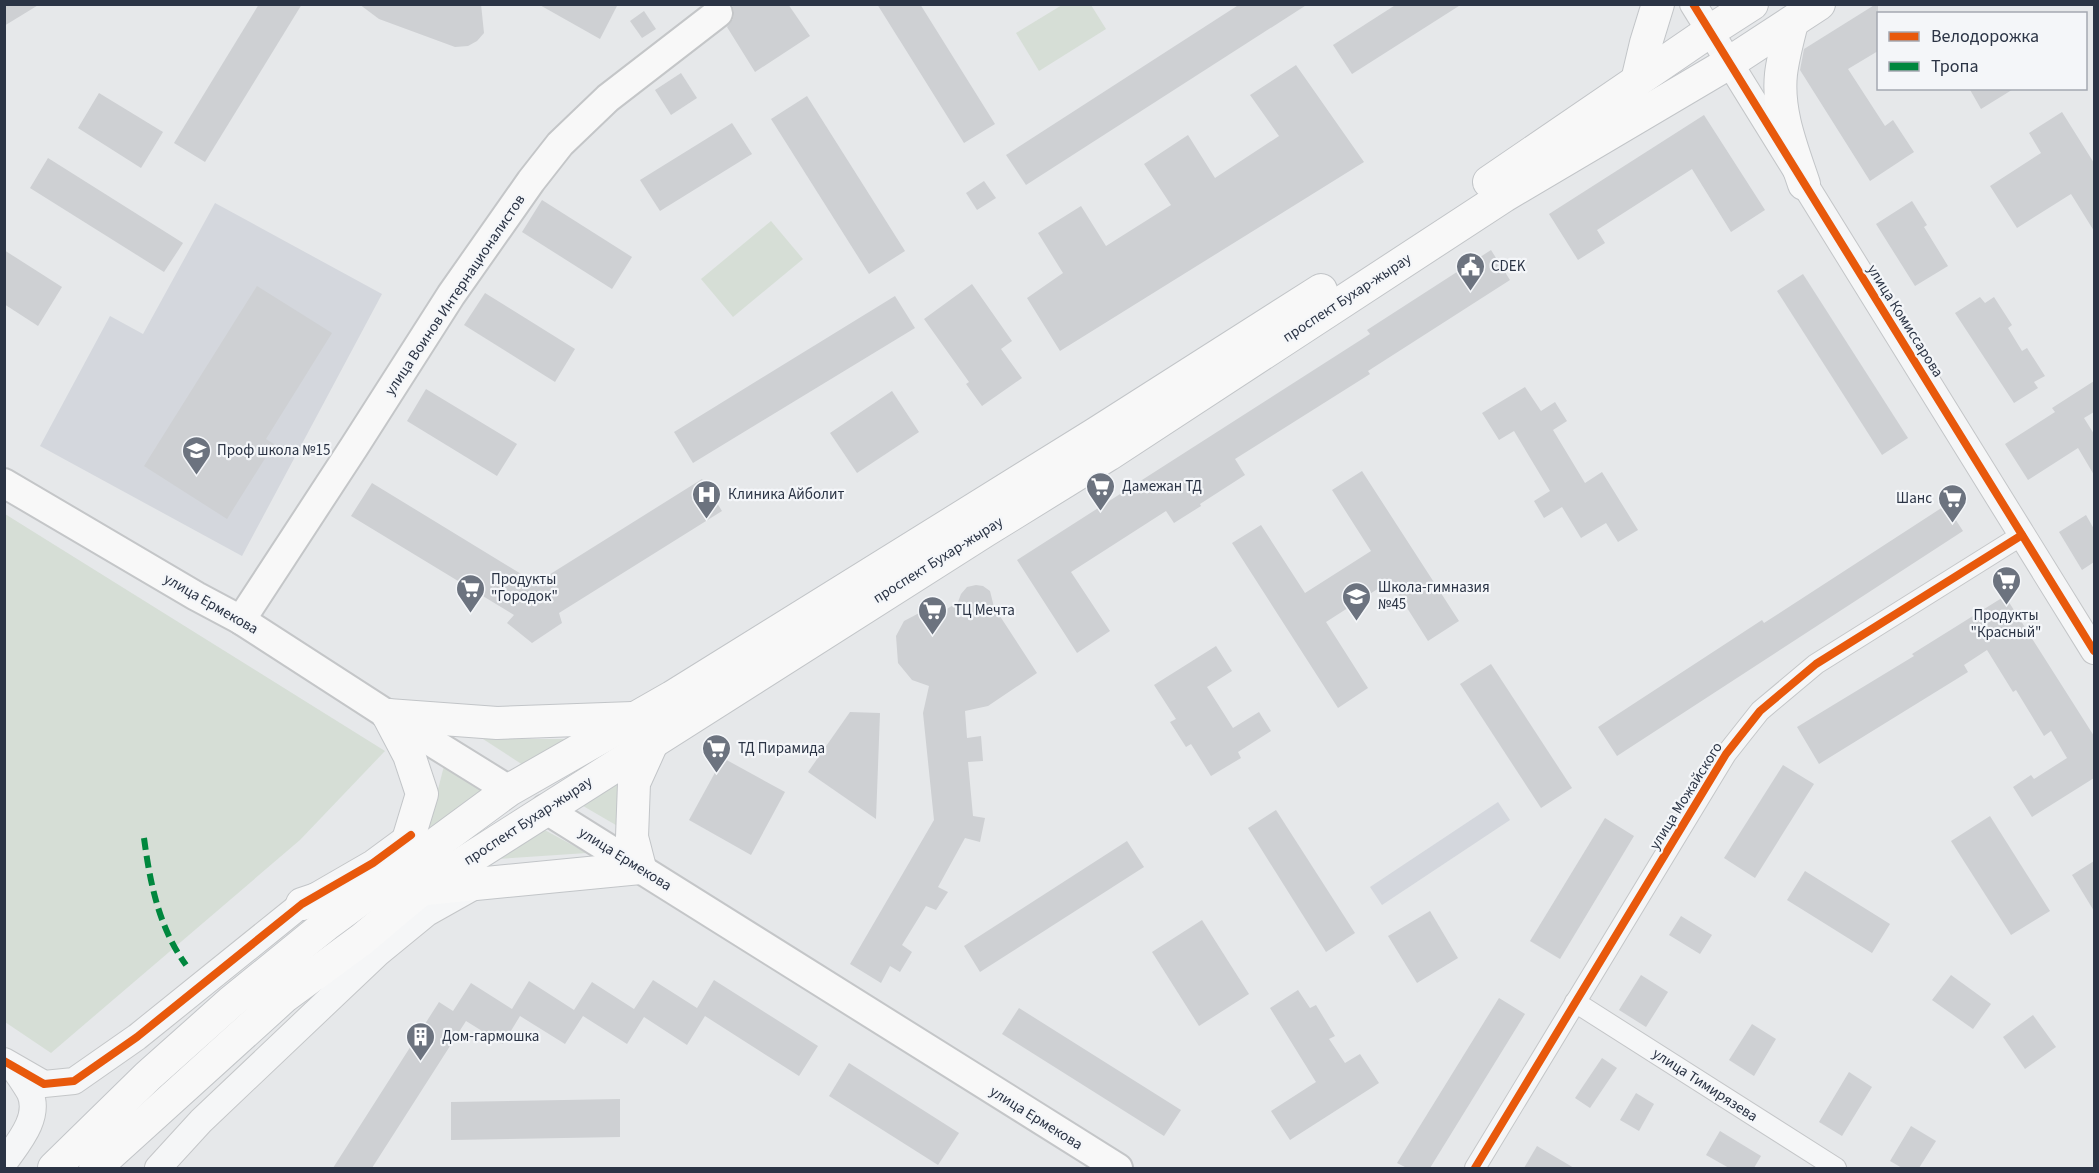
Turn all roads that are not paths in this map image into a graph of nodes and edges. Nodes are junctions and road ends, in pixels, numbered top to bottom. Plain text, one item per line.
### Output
1 (1659, 4) edge
2 (1693, 4) edge
3 (1752, 4) edge
4 (1819, 4) edge
5 (718, 13) dead end
6 (1791, 23) junction
7 (1710, 31) junction
8 (1729, 63) junction
9 (1637, 81) junction
10 (1804, 184) junction
11 (1101, 444) junction
12 (4, 483) edge
13 (2022, 535) junction
14 (241, 620) junction
15 (2094, 651) edge
16 (388, 715) junction
17 (646, 729) junction
18 (510, 790) junction
19 (545, 809) junction
20 (411, 834) junction
21 (640, 868) junction
22 (410, 881) junction
23 (478, 885) junction
24 (302, 904) junction
25 (369, 947) junction
26 (1575, 1002) junction
27 (9, 1064) edge
28 (4, 1163) edge
29 (54, 1168) edge
30 (95, 1168) edge
31 (158, 1168) edge
32 (1118, 1168) edge
33 (1475, 1168) edge
34 (1836, 1168) edge

1 - 9 main road
2 - 7 street, улица Комиссарова
3 - 7 main road, проспект Бухар-жырау
4 - 6 main road, проспект Бухар-жырау
5 - 14 main road, улица Воинов Интернационалистов
6 - 8 main road, проспект Бухар-жырау
6 - 10 main road
7 - 8 street, улица Комиссарова
7 - 9 main road, проспект Бухар-жырау
8 - 10 street, улица Комиссарова
8 - 11 main road, проспект Бухар-жырау
9 - 11 main road, проспект Бухар-жырау
10 - 13 street, улица Комиссарова
11 - 17 main road, проспект Бухар-жырау
12 - 14 main road, улица Ермекова
13 - 15 street, улица Комиссарова
13 - 26 street, улица Можайского
14 - 16 main road, улица Ермекова
16 - 17 main road
16 - 18 main road, улица Ермекова
16 - 20 main road
17 - 18 main road, проспект Бухар-жырау
17 - 19 main road, проспект Бухар-жырау
17 - 21 main road
18 - 19 main road, улица Ермекова
18 - 22 main road, проспект Бухар-жырау
19 - 21 main road, улица Ермекова
19 - 22 main road, проспект Бухар-жырау
20 - 22 main road
20 - 24 street
21 - 23 main road
21 - 32 main road, улица Ермекова
22 - 23 main road
22 - 24 main road
22 - 25 main road, проспект Бухар-жырау
22 - 29 main road
23 - 25 street
24 - 27 street
25 - 30 main road, проспект Бухар-жырау
25 - 31 street
26 - 33 street, улица Можайского
26 - 34 street, улица Тимирязева
27 - 28 street

